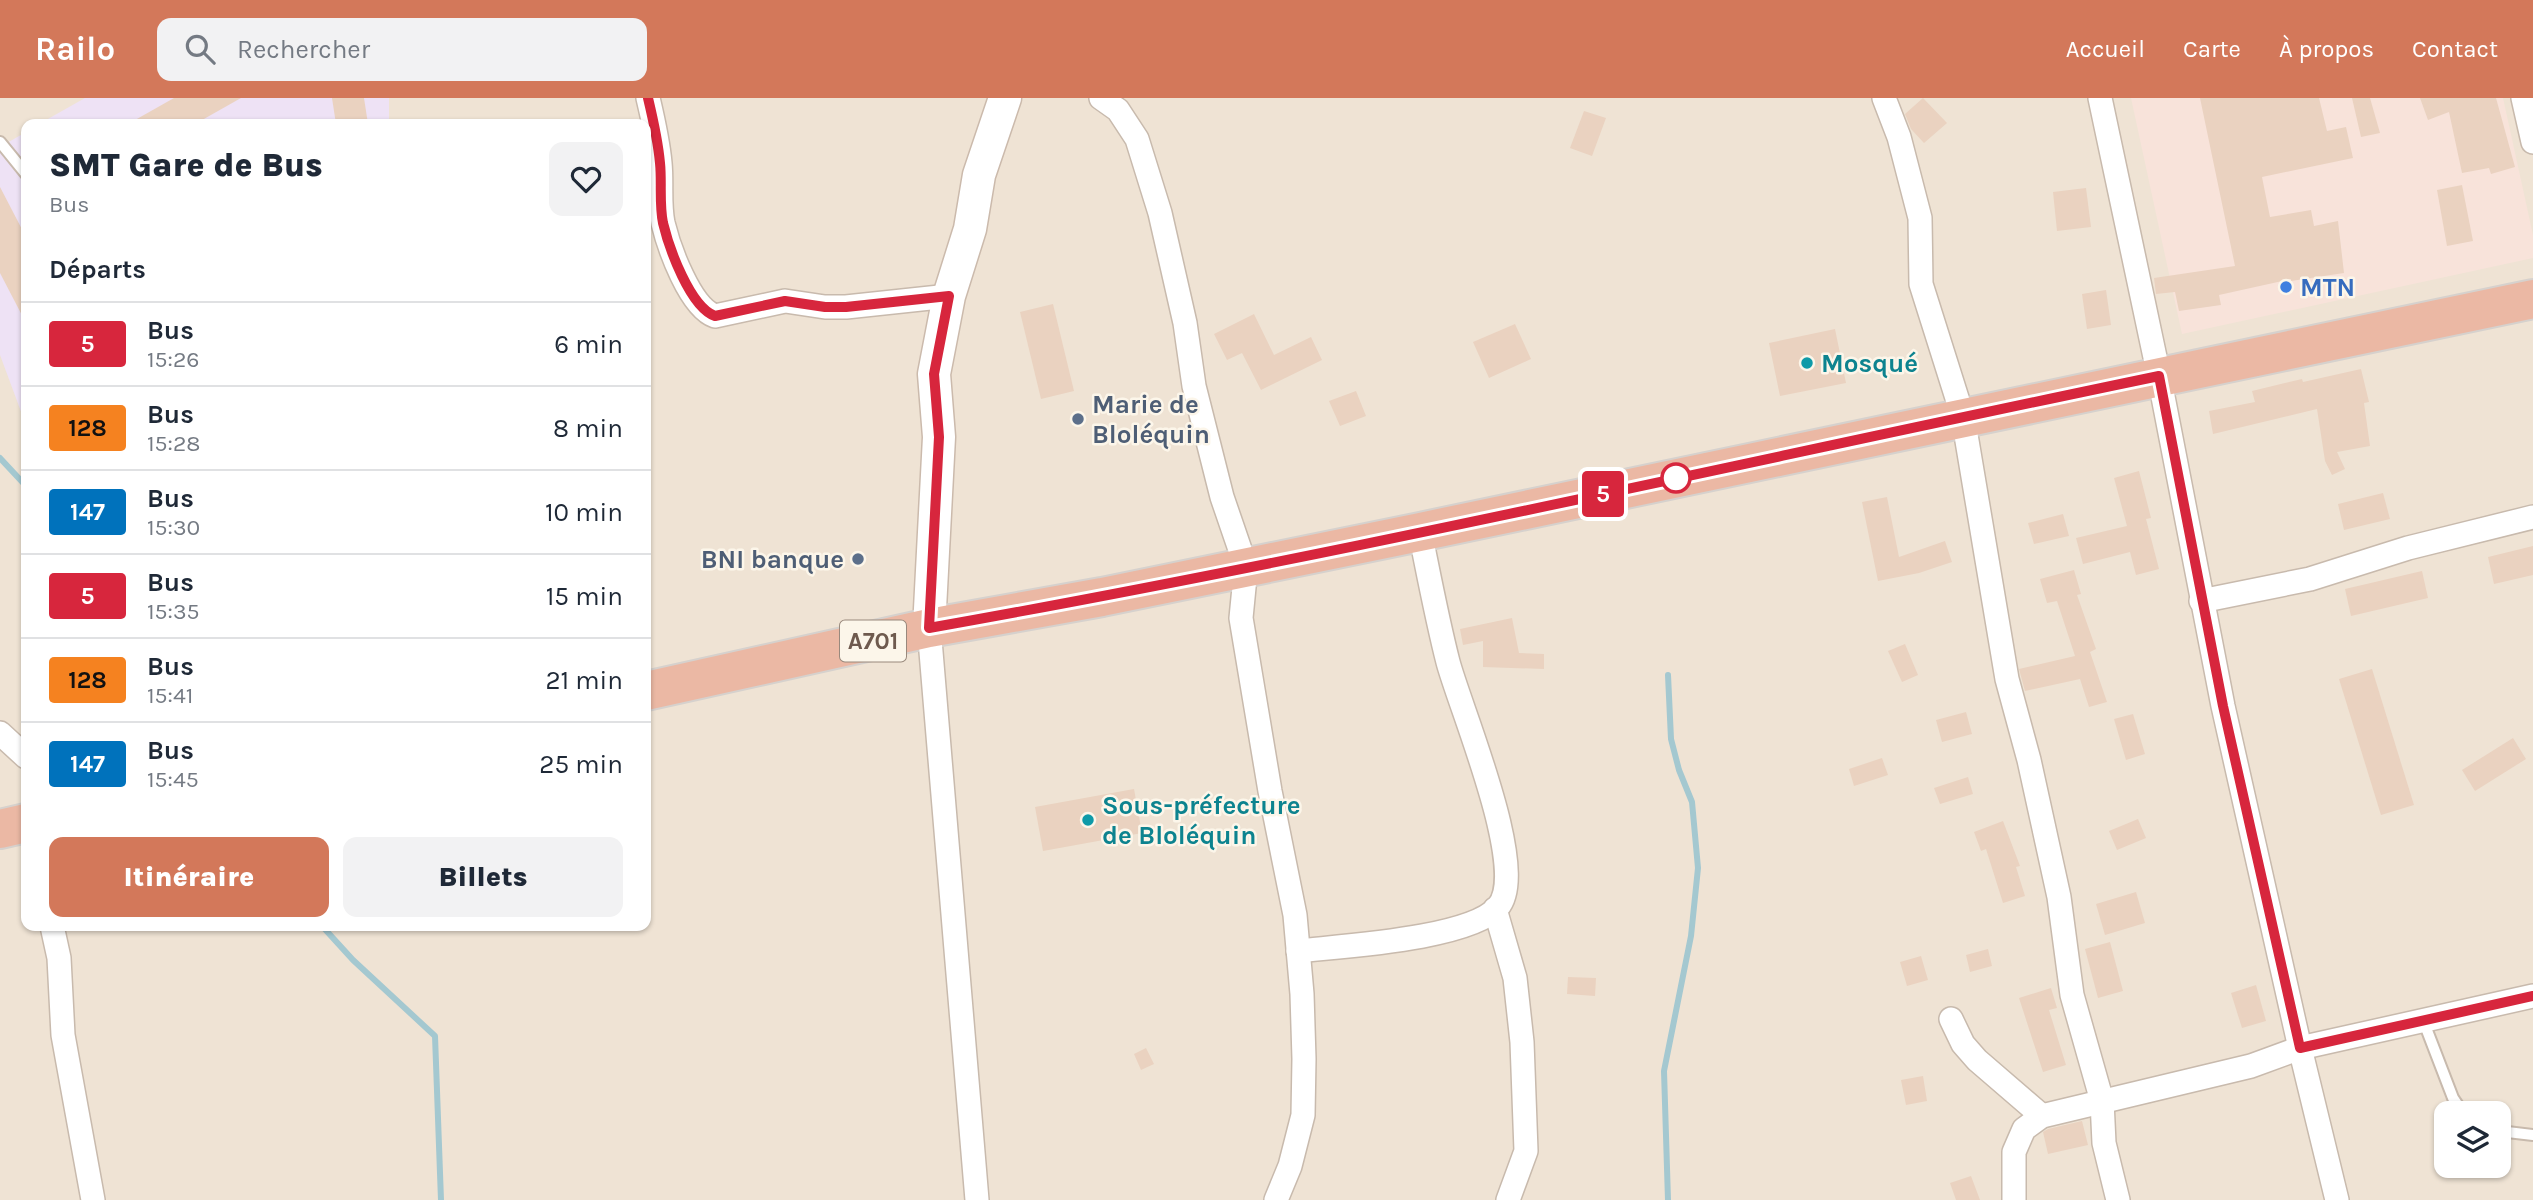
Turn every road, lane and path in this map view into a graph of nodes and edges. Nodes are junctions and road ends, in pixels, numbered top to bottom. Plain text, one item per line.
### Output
1 (648, 98) edge
2 (1005, 98) edge
3 (1101, 98) edge
4 (1884, 98) edge
5 (2100, 98) edge
6 (2523, 98) edge
7 (0, 142) edge
8 (2533, 142) edge
9 (21, 168) edge
10 (949, 296) junction
11 (2533, 299) edge
12 (2159, 376) junction
13 (1963, 417) junction
14 (2533, 517) edge
15 (1420, 532) junction
16 (1246, 567) junction
17 (2202, 601) junction
18 (929, 628) junction
19 (651, 690) edge
20 (0, 733) edge
21 (21, 752) edge
22 (21, 824) edge
23 (0, 829) edge
24 (1495, 909) junction
25 (53, 931) edge
26 (1298, 951) junction
27 (2533, 996) edge
28 (1951, 1019) dead end
29 (2423, 1020) junction
30 (2300, 1048) junction
31 (2102, 1101) junction
32 (2455, 1101) edge
33 (2042, 1116) junction
34 (2511, 1132) edge
35 (2533, 1135) edge
36 (93, 1200) edge
37 (977, 1200) edge
38 (1276, 1200) edge
39 (1508, 1200) edge
40 (2014, 1200) edge
41 (2118, 1200) edge
42 (2337, 1200) edge

1 - 10 street
2 - 10 main road
3 - 16 street
4 - 13 street
5 - 12 street
6 - 8 street
7 - 9 lane
10 - 18 main road
11 - 12 highway, A701
12 - 13 highway, A701
12 - 17 street
13 - 15 highway, A701
13 - 31 street
14 - 17 street
15 - 16 highway, A701
15 - 24 street
16 - 18 highway, A701
16 - 26 street
17 - 30 street
18 - 19 highway, A701
18 - 37 street
20 - 21 street
22 - 23 highway
24 - 26 street
24 - 39 street
25 - 36 street
26 - 38 street
27 - 29 street
28 - 33 street
29 - 30 street
29 - 32 lane
30 - 31 street
30 - 42 street
31 - 33 street
31 - 41 street
33 - 40 street
34 - 35 lane

